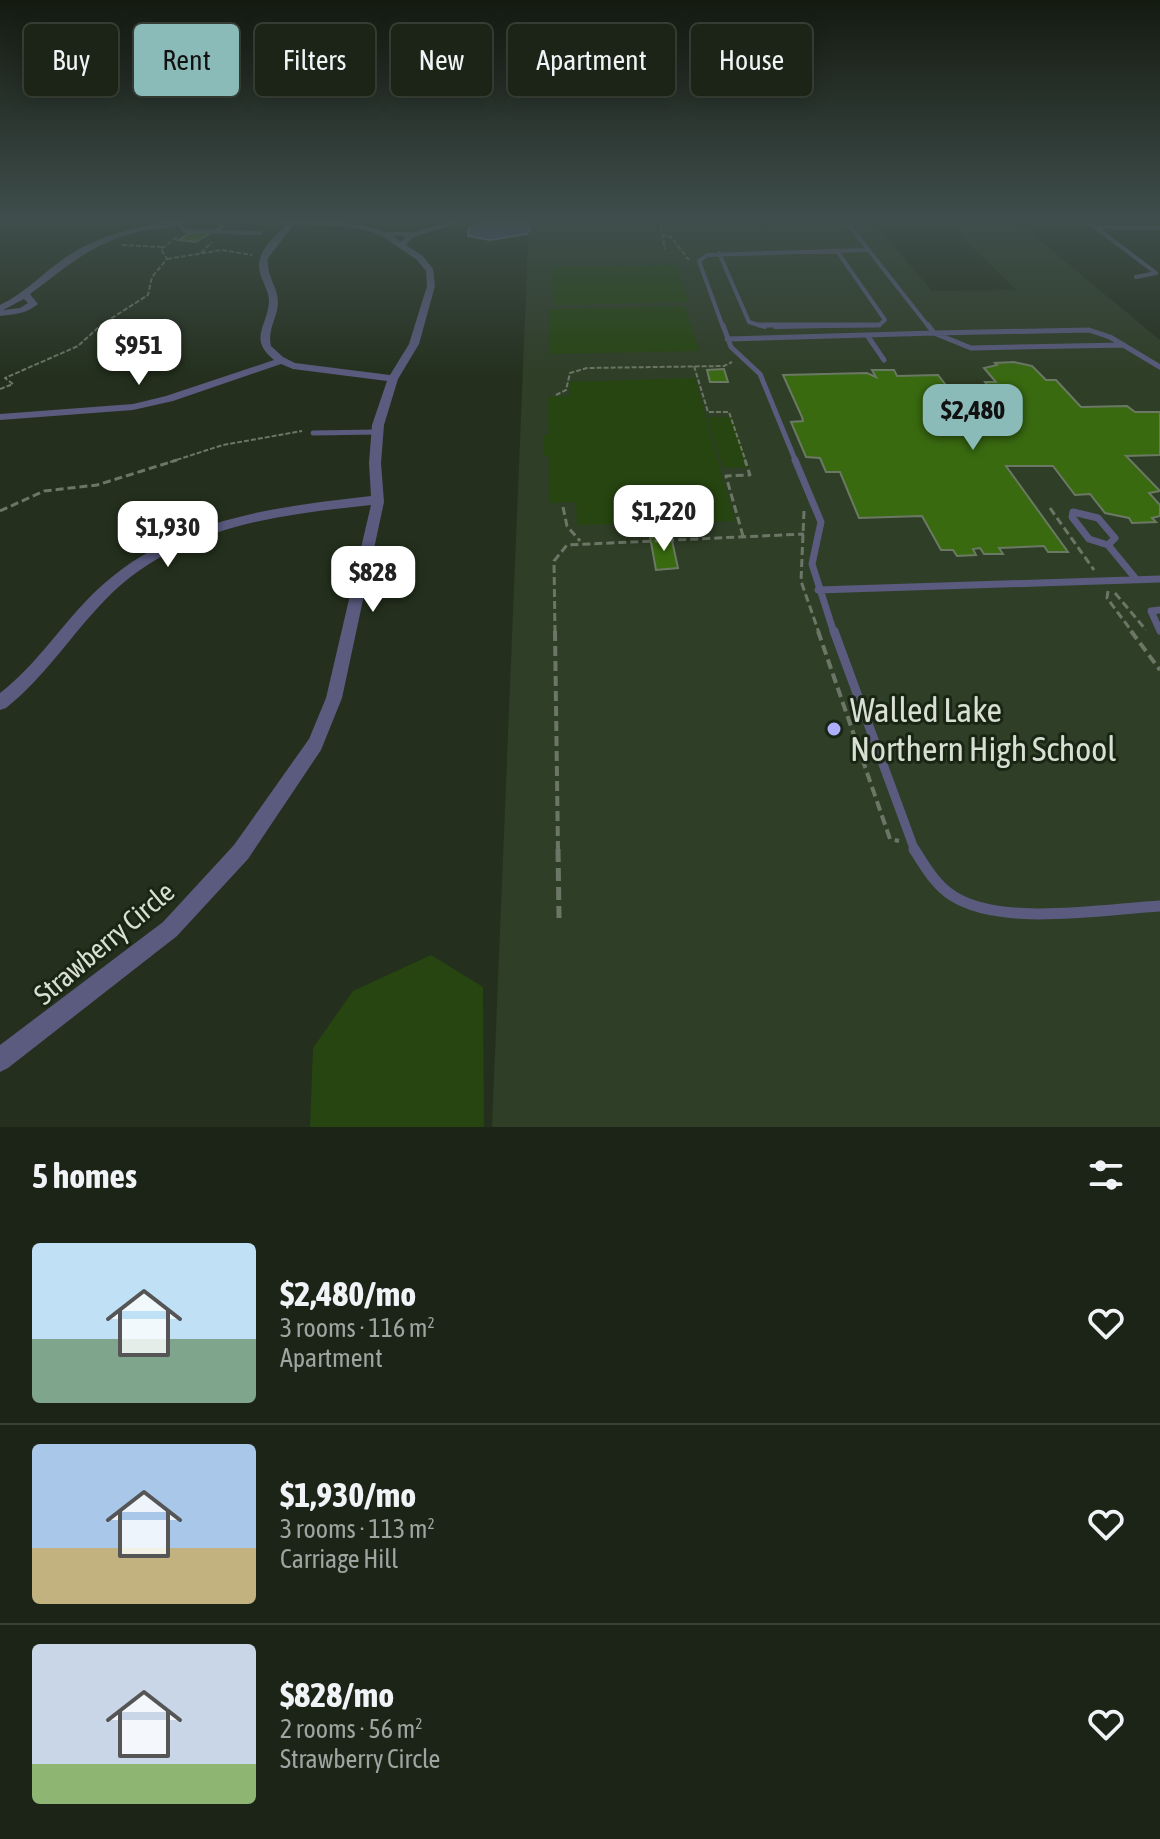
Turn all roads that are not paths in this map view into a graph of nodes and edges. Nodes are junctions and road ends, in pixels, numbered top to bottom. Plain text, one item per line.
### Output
1 (56, 273) edge
2 (263, 273) edge
3 (430, 273) edge
4 (703, 273) edge
5 (728, 273) edge
6 (852, 273) edge
7 (887, 273) edge
8 (1155, 273) edge
9 (1136, 277) dead end
10 (0, 310) edge
11 (934, 333) junction
12 (867, 335) junction
13 (727, 339) junction
14 (1124, 345) junction
15 (884, 360) dead end
16 (280, 361) junction
17 (1160, 367) edge
18 (393, 379) junction
19 (0, 417) edge
20 (377, 432) junction
21 (313, 433) road end
22 (377, 500) junction
23 (1108, 545) junction
24 (1136, 579) junction
25 (1160, 579) edge
26 (818, 590) junction
27 (1160, 610) edge
28 (1160, 631) edge
29 (0, 703) edge
30 (1160, 906) edge
31 (0, 1060) edge

1 - 10 street
2 - 16 street
3 - 18 street, Strawberry Circle
4 - 13 lane
5 - 6 lane
7 - 11 lane
8 - 9 lane
11 - 12 lane
11 - 14 lane
11 - 14 lane
12 - 13 lane
12 - 15 lane
13 - 26 lane
14 - 17 lane
16 - 18 street
16 - 19 street
18 - 20 street, Strawberry Circle
20 - 21 lane
20 - 22 street, Strawberry Circle
22 - 29 street
22 - 31 street, Strawberry Circle
23 - 23 lane
23 - 24 lane
24 - 25 lane
24 - 26 lane
26 - 30 lane
27 - 28 lane

